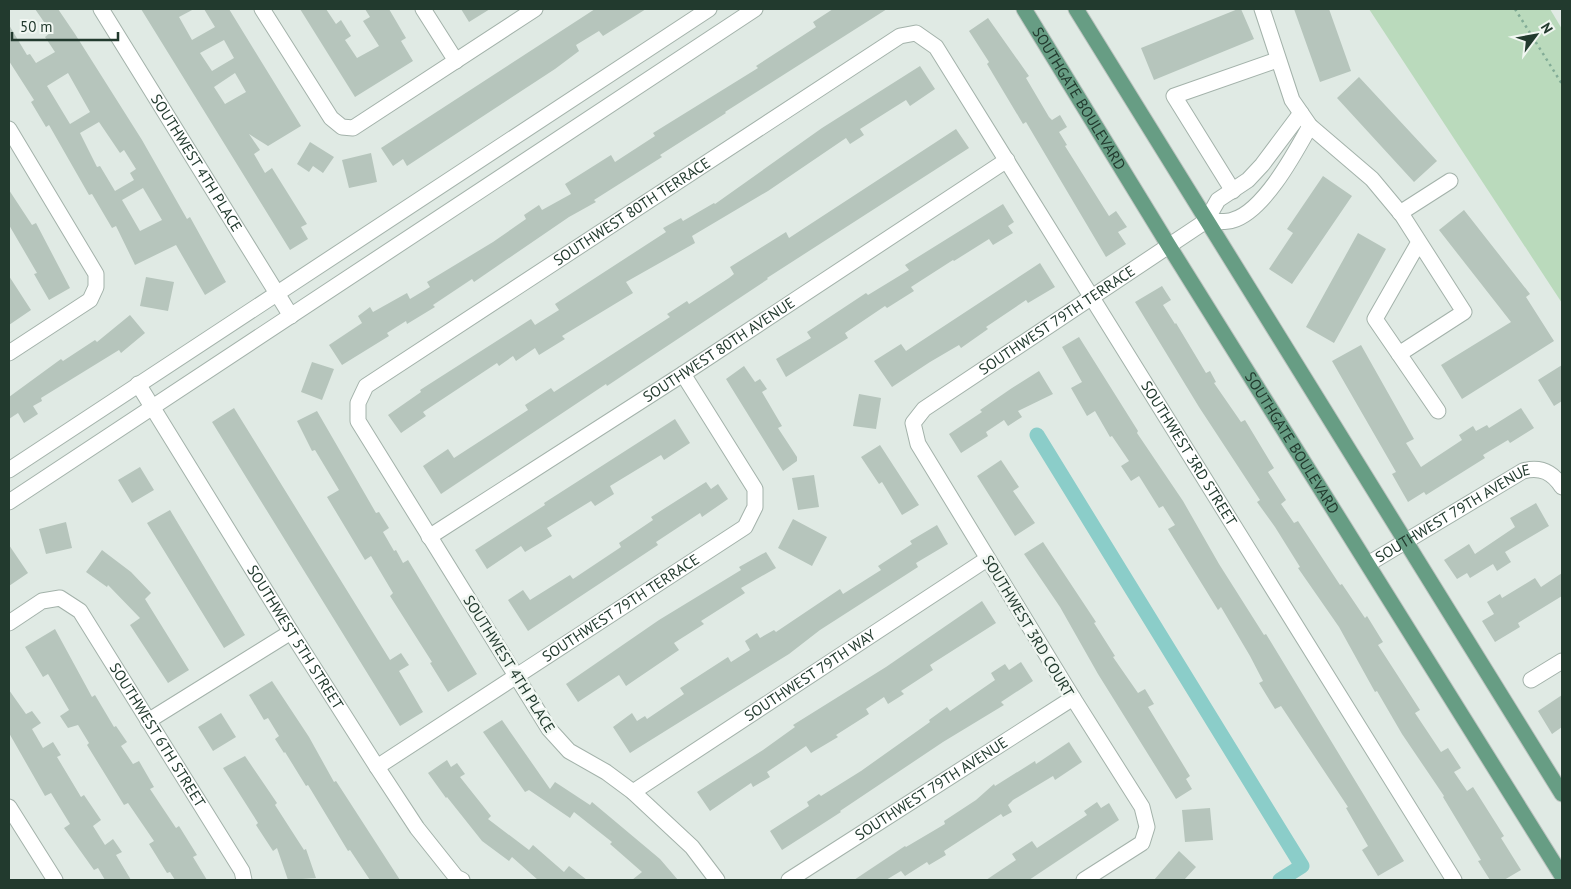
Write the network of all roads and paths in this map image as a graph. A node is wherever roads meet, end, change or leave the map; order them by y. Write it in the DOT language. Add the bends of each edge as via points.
graph roads {
  1 [pos="101,9"];
  2 [pos="262,9"];
  3 [pos="423,9"];
  4 [pos="535,9"];
  5 [pos="709,9"];
  6 [pos="755,9"];
  7 [pos="1024,9"];
  8 [pos="1076,9"];
  9 [pos="1262,9"];
  10 [pos="1516,9"];
  11 [pos="916,33"];
  12 [pos="1278,60"];
  13 [pos="456,61"];
  14 [pos="1562,84"];
  15 [pos="1301,113"];
  16 [pos="1310,126"];
  17 [pos="9,129"];
  18 [pos="1007,160"];
  19 [pos="1450,181"];
  20 [pos="1233,191"];
  21 [pos="1400,213"];
  22 [pos="1206,221"];
  23 [pos="1419,242"];
  24 [pos="1169,246"];
  25 [pos="277,293"];
  26 [pos="1092,298"];
  27 [pos="291,316"];
  28 [pos="9,353"];
  29 [pos="1399,354"];
  30 [pos="683,374"];
  31 [pos="138,384"];
  32 [pos="358,403"];
  33 [pos="152,407"];
  34 [pos="1438,411"];
  35 [pos="913,423"];
  36 [pos="9,470"];
  37 [pos="1562,487"];
  38 [pos="9,502"];
  39 [pos="429,537"];
  40 [pos="1406,542"];
  41 [pos="987,559"];
  42 [pos="1368,564"];
  43 [pos="9,623"];
  44 [pos="291,632"];
  45 [pos="1562,661"];
  46 [pos="515,676"];
  47 [pos="1531,680"];
  48 [pos="1073,698"];
  49 [pos="148,721"];
  50 [pos="378,767"];
  51 [pos="633,792"];
  52 [pos="1562,794"];
  53 [pos="9,807"];
  54 [pos="1562,876"];
  55 [pos="55,880"];
  56 [pos="244,880"];
  57 [pos="462,880"];
  58 [pos="717,880"];
  59 [pos="789,880"];
  60 [pos="1084,880"];
  61 [pos="1454,880"];
  1 -- 25 [label="street, SOUTHWEST 4TH PLACE"];
  2 -- 13 [label="street" via="331,118 342,126 353,128"];
  3 -- 13 [label="street"];
  4 -- 13 [label="street"];
  5 -- 25 [label="street"];
  6 -- 27 [label="street"];
  7 -- 24 [label="main road, SOUTHGATE BOULEVARD"];
  8 -- 22 [label="main road"];
  9 -- 12 [label="street"];
  10 -- 14 [label="path"];
  11 -- 18 [label="street, SOUTHWEST 3RD STREET" via="936,47"];
  11 -- 32 [label="street, SOUTHWEST 80TH TERRACE" via="900,36 366,386"];
  12 -- 15 [label="street" via="1292,100"];
  12 -- 20 [label="street" via="1174,96"];
  15 -- 16 [label="street"];
  15 -- 20 [label="street" via="1262,165"];
  16 -- 21 [label="street" via="1372,179"];
  16 -- 22 [label="street" via="1282,173 1261,200 1233,220"];
  17 -- 28 [label="street" via="96,274 96,288 90,300"];
  18 -- 26 [label="street, SOUTHWEST 3RD STREET"];
  18 -- 30 [label="street, SOUTHWEST 80TH AVENUE"];
  19 -- 21 [label="street"];
  20 -- 22 [label="street" via="1218,200"];
  21 -- 23 [label="street"];
  22 -- 24 [label="street, SOUTHWEST 79TH TERRACE"];
  22 -- 40 [label="main road"];
  23 -- 29 [label="street" via="1375,319"];
  23 -- 29 [label="street" via="1464,312"];
  24 -- 26 [label="street, SOUTHWEST 79TH TERRACE"];
  24 -- 42 [label="main road, SOUTHGATE BOULEVARD"];
  25 -- 27 [label="street, SOUTHWEST 4TH PLACE"];
  25 -- 31 [label="street"];
  26 -- 35 [label="street, SOUTHWEST 79TH TERRACE" via="924,409"];
  26 -- 61 [label="street, SOUTHWEST 3RD STREET"];
  27 -- 33 [label="street"];
  29 -- 34 [label="street"];
  30 -- 39 [label="street, SOUTHWEST 80TH AVENUE"];
  30 -- 46 [label="street, SOUTHWEST 79TH TERRACE" via="755,489 755,507 745,526"];
  31 -- 33 [label="street, SOUTHWEST 5TH STREET"];
  31 -- 36 [label="street"];
  32 -- 39 [label="street, SOUTHWEST 4TH PLACE" via="358,421"];
  33 -- 38 [label="street"];
  33 -- 44 [label="street, SOUTHWEST 5TH STREET"];
  35 -- 41 [label="street, SOUTHWEST 3RD COURT" via="918,444"];
  37 -- 40 [label="street, SOUTHWEST 79TH AVENUE" via="1552,475 1540,469 1524,471"];
  39 -- 46 [label="street, SOUTHWEST 4TH PLACE"];
  40 -- 42 [label="street, SOUTHWEST 79TH AVENUE"];
  40 -- 52 [label="main road"];
  41 -- 48 [label="street, SOUTHWEST 3RD COURT"];
  41 -- 51 [label="street, SOUTHWEST 79TH WAY"];
  42 -- 54 [label="main road, SOUTHGATE BOULEVARD"];
  43 -- 49 [label="street, SOUTHWEST 6TH STREET" via="42,602 60,598 80,611"];
  44 -- 49 [label="street"];
  44 -- 50 [label="street, SOUTHWEST 5TH STREET"];
  45 -- 47 [label="street"];
  46 -- 50 [label="street, SOUTHWEST 79TH TERRACE"];
  46 -- 51 [label="street, SOUTHWEST 4TH PLACE" via="548,729 569,751"];
  48 -- 59 [label="street, SOUTHWEST 79TH AVENUE"];
  48 -- 60 [label="street, SOUTHWEST 3RD COURT" via="1142,808 1147,827 1142,843"];
  49 -- 56 [label="street, SOUTHWEST 6TH STREET" via="242,871"];
  50 -- 57 [label="street, SOUTHWEST 5TH STREET" via="417,828"];
  51 -- 58 [label="street, SOUTHWEST 4TH PLACE" via="692,847"];
  53 -- 55 [label="street"];
}
